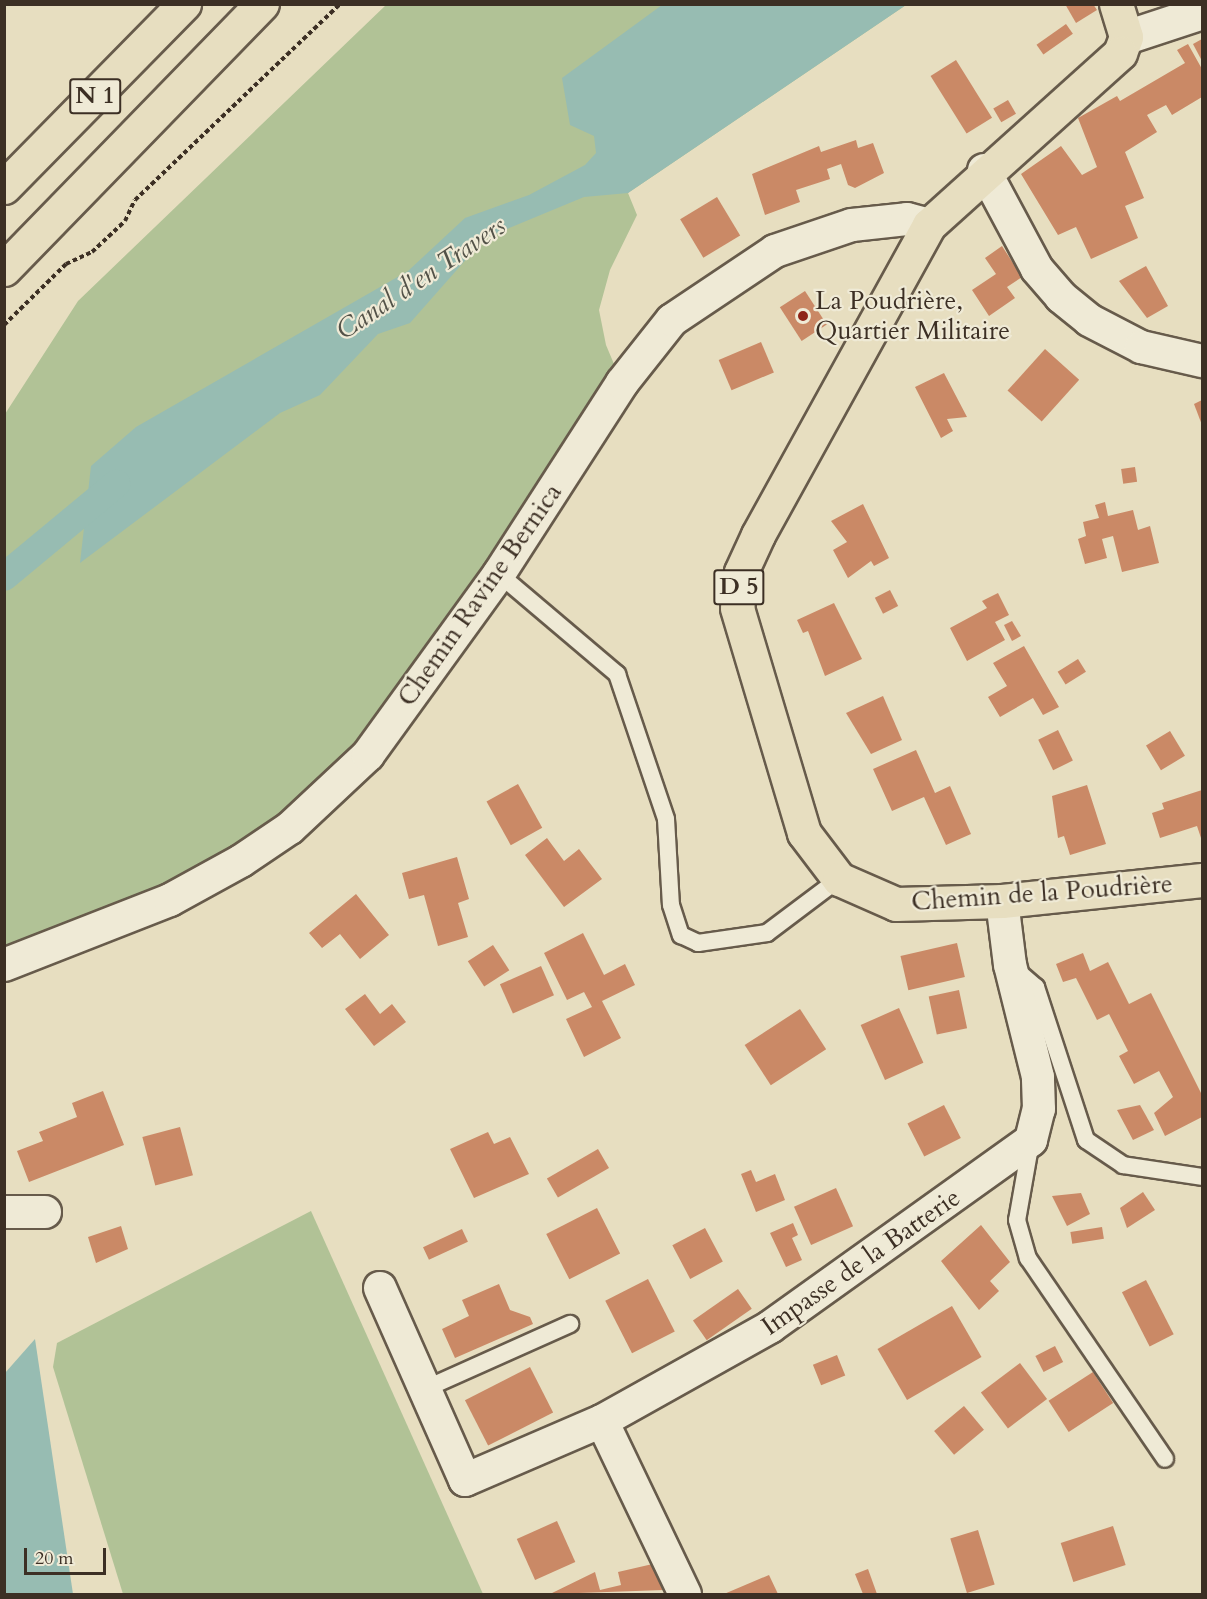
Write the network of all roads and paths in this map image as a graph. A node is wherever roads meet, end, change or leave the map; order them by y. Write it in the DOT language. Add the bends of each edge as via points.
graph roads {
  1 [pos="184,4"];
  2 [pos="262,4"];
  3 [pos="279,4"];
  4 [pos="340,4"];
  5 [pos="1116,4"];
  6 [pos="1203,12"];
  7 [pos="1126,37"];
  8 [pos="143,124"];
  9 [pos="984,170"];
  10 [pos="4,187"];
  11 [pos="929,225"];
  12 [pos="4,269"];
  13 [pos="4,325"];
  14 [pos="1203,361"];
  15 [pos="500,574"];
  16 [pos="839,879"];
  17 [pos="1203,880"];
  18 [pos="1002,901"];
  19 [pos="4,965"];
  20 [pos="1010,965"];
  21 [pos="1031,1140"];
  22 [pos="1203,1178"];
  23 [pos="4,1212"];
  24 [pos="45,1212"];
  25 [pos="380,1288"];
  26 [pos="570,1324"];
  27 [pos="427,1388"];
  28 [pos="602,1421"];
  29 [pos="1165,1459"];
  30 [pos="685,1594"];
  1 -- 10 [label="main road, N 1"];
  2 -- 8 [label="main road, N 1"];
  3 -- 8 [label="main road"];
  4 -- 13 [label="path" via="135,200 125,221 92,252 66,264"];
  5 -- 7 [label="main road"];
  6 -- 7 [label="street"];
  7 -- 9 [label="main road, Chemin de la Poudrière / D 5" via="1120,52 1102,72"];
  8 -- 12 [label="main road, N 1"];
  9 -- 11 [label="main road, Chemin de la Poudrière / D 5"];
  9 -- 14 [label="street" via="1037,269 1061,297 1089,320 1133,344"];
  11 -- 15 [label="street, Chemin Ravine Bernica" via="908,219 852,225 775,251 672,320 622,383"];
  11 -- 16 [label="main road, Chemin de la Poudrière / D 5" via="741,572 737,608 742,636 791,794 804,833"];
  15 -- 16 [label="lane" via="617,674 666,819 671,905 681,935 698,943 767,933"];
  15 -- 19 [label="street, Chemin Ravine Bernica" via="368,755 290,828 170,900"];
  16 -- 18 [label="main road, Chemin de la Poudrière / D 5" via="896,904"];
  17 -- 18 [label="main road, Chemin de la Poudrière / D 5"];
  18 -- 20 [label="street"];
  20 -- 21 [label="street" via="1038,1077 1039,1109"];
  20 -- 22 [label="lane" via="1036,987 1086,1140 1123,1165"];
  21 -- 28 [label="street, Impasse de la Batterie" via="770,1327"];
  21 -- 29 [label="lane" via="1017,1220 1028,1258"];
  23 -- 24 [label="street"];
  25 -- 27 [label="street"];
  26 -- 27 [label="lane"];
  27 -- 28 [label="street, Impasse de la Batterie" via="465,1480"];
  28 -- 30 [label="street"];
}
